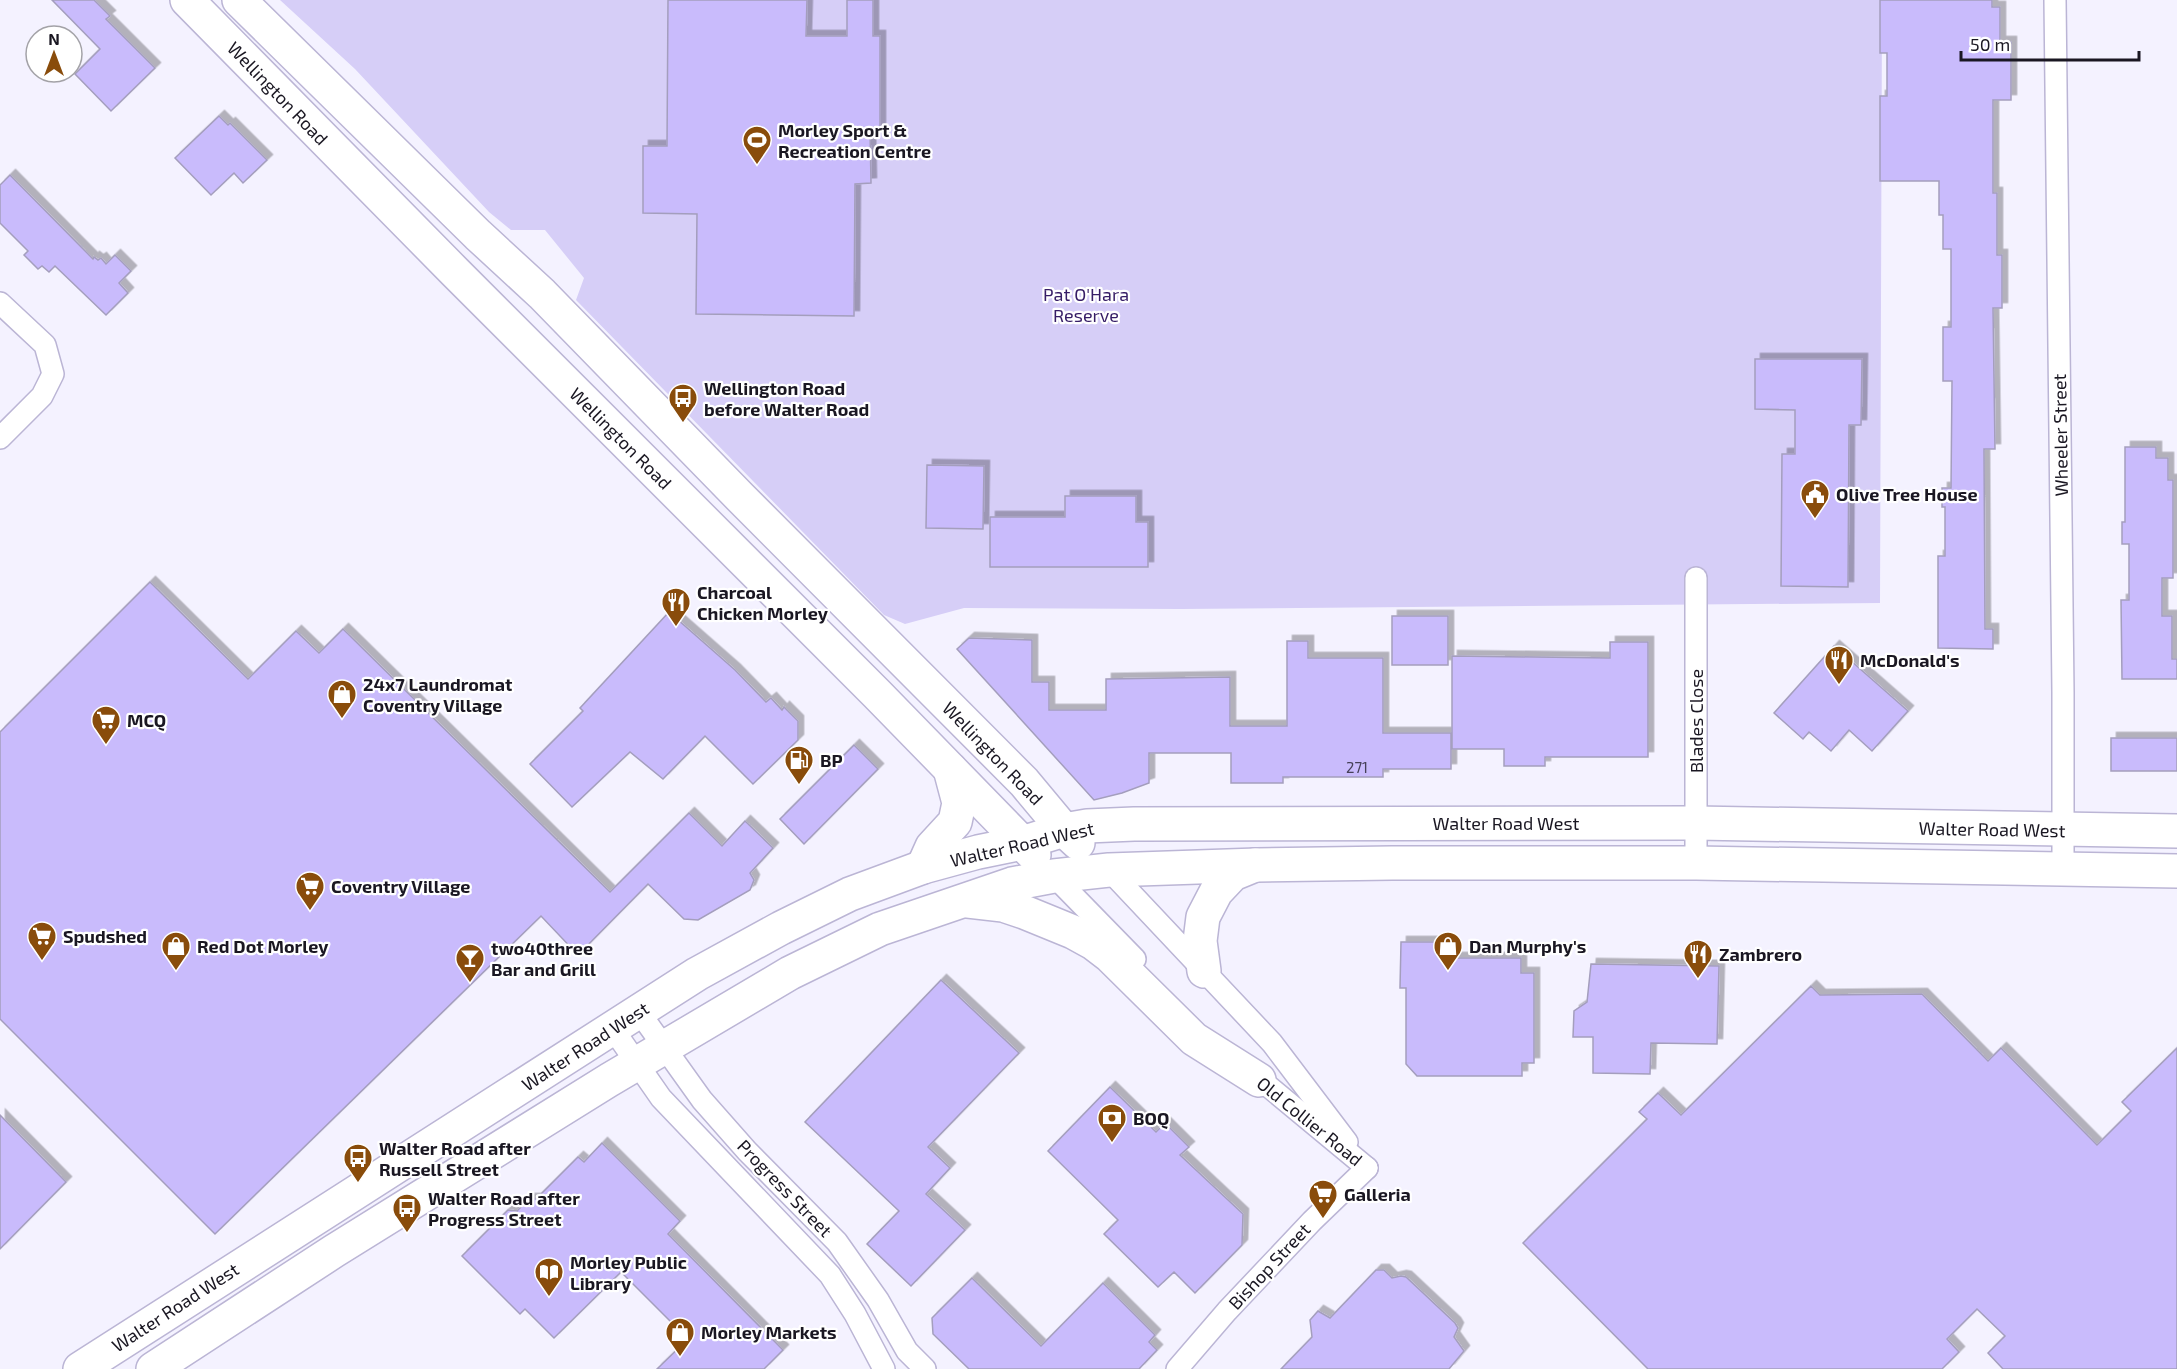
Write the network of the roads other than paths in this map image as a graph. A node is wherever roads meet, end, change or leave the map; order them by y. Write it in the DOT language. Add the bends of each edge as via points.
graph roads {
  1 [pos="239,0"];
  2 [pos="2055,0"];
  3 [pos="193,2"];
  4 [pos="0,303"];
  5 [pos="0,438"];
  6 [pos="1696,578"];
  7 [pos="950,769"];
  8 [pos="1696,823"];
  9 [pos="2063,830"];
  10 [pos="1064,831"];
  11 [pos="2177,831"];
  12 [pos="1022,843"];
  13 [pos="1696,863"];
  14 [pos="1257,864"];
  15 [pos="923,867"];
  16 [pos="2062,869"];
  17 [pos="1109,870"];
  18 [pos="2177,871"];
  19 [pos="1054,876"];
  20 [pos="961,900"];
  21 [pos="1204,970"];
  22 [pos="626,1020"];
  23 [pos="650,1055"];
  24 [pos="1259,1080"];
  25 [pos="1367,1168"];
  26 [pos="80,1369"];
  27 [pos="153,1369"];
  28 [pos="884,1369"];
  29 [pos="925,1369"];
  30 [pos="1177,1369"];
  1 -- 10 [label="main road, Wellington Road" via="542,294 1024,782"];
  2 -- 9 [label="street, Wheeler Street"];
  3 -- 7 [label="main road, Wellington Road" via="447,264"];
  4 -- 5 [label="street" via="45,345 53,374 42,396"];
  6 -- 8 [label="street, Blades Close"];
  7 -- 12 [label="main road, Wellington Road"];
  7 -- 15 [label="main road" via="958,803 955,822 932,847"];
  8 -- 9 [label="main road, Walter Road West"];
  8 -- 10 [label="main road, Walter Road West" via="1146,824"];
  8 -- 13 [label="street, Blades Close"];
  9 -- 11 [label="main road, Walter Road West"];
  9 -- 16 [label="street, Wheeler Street"];
  10 -- 12 [label="main road, Walter Road West"];
  10 -- 17 [label="main road, Wellington Road"];
  12 -- 15 [label="main road, Walter Road West"];
  12 -- 19 [label="main road, Wellington Road"];
  13 -- 14 [label="main road, Walter Road West"];
  13 -- 16 [label="main road, Walter Road West"];
  14 -- 17 [label="main road, Walter Road West"];
  14 -- 21 [label="main road" via="1233,874 1216,892 1203,917 1200,941"];
  15 -- 22 [label="main road, Walter Road West" via="849,894 781,928"];
  16 -- 18 [label="main road, Walter Road West"];
  17 -- 19 [label="main road, Walter Road West"];
  17 -- 21 [label="street, Old Collier Road"];
  19 -- 20 [label="main road, Walter Road West"];
  19 -- 24 [label="street, Old Collier Road"];
  20 -- 23 [label="main road, Walter Road West" via="838,948"];
  20 -- 24 [label="main road" via="1003,905 1092,943 1194,1039"];
  21 -- 25 [label="street, Old Collier Road" via="1272,1042"];
  22 -- 23 [label="street, Progress Street"];
  22 -- 23 [label="street, Progress Street"];
  22 -- 26 [label="main road, Walter Road West"];
  23 -- 27 [label="main road, Walter Road West" via="334,1251"];
  23 -- 28 [label="street, Progress Street" via="661,1098 830,1275"];
  23 -- 29 [label="street, Progress Street" via="702,1100 837,1242 878,1300 907,1351"];
  24 -- 25 [label="street, Old Collier Road"];
  25 -- 30 [label="street, Bishop Street" via="1312,1221"];
}
